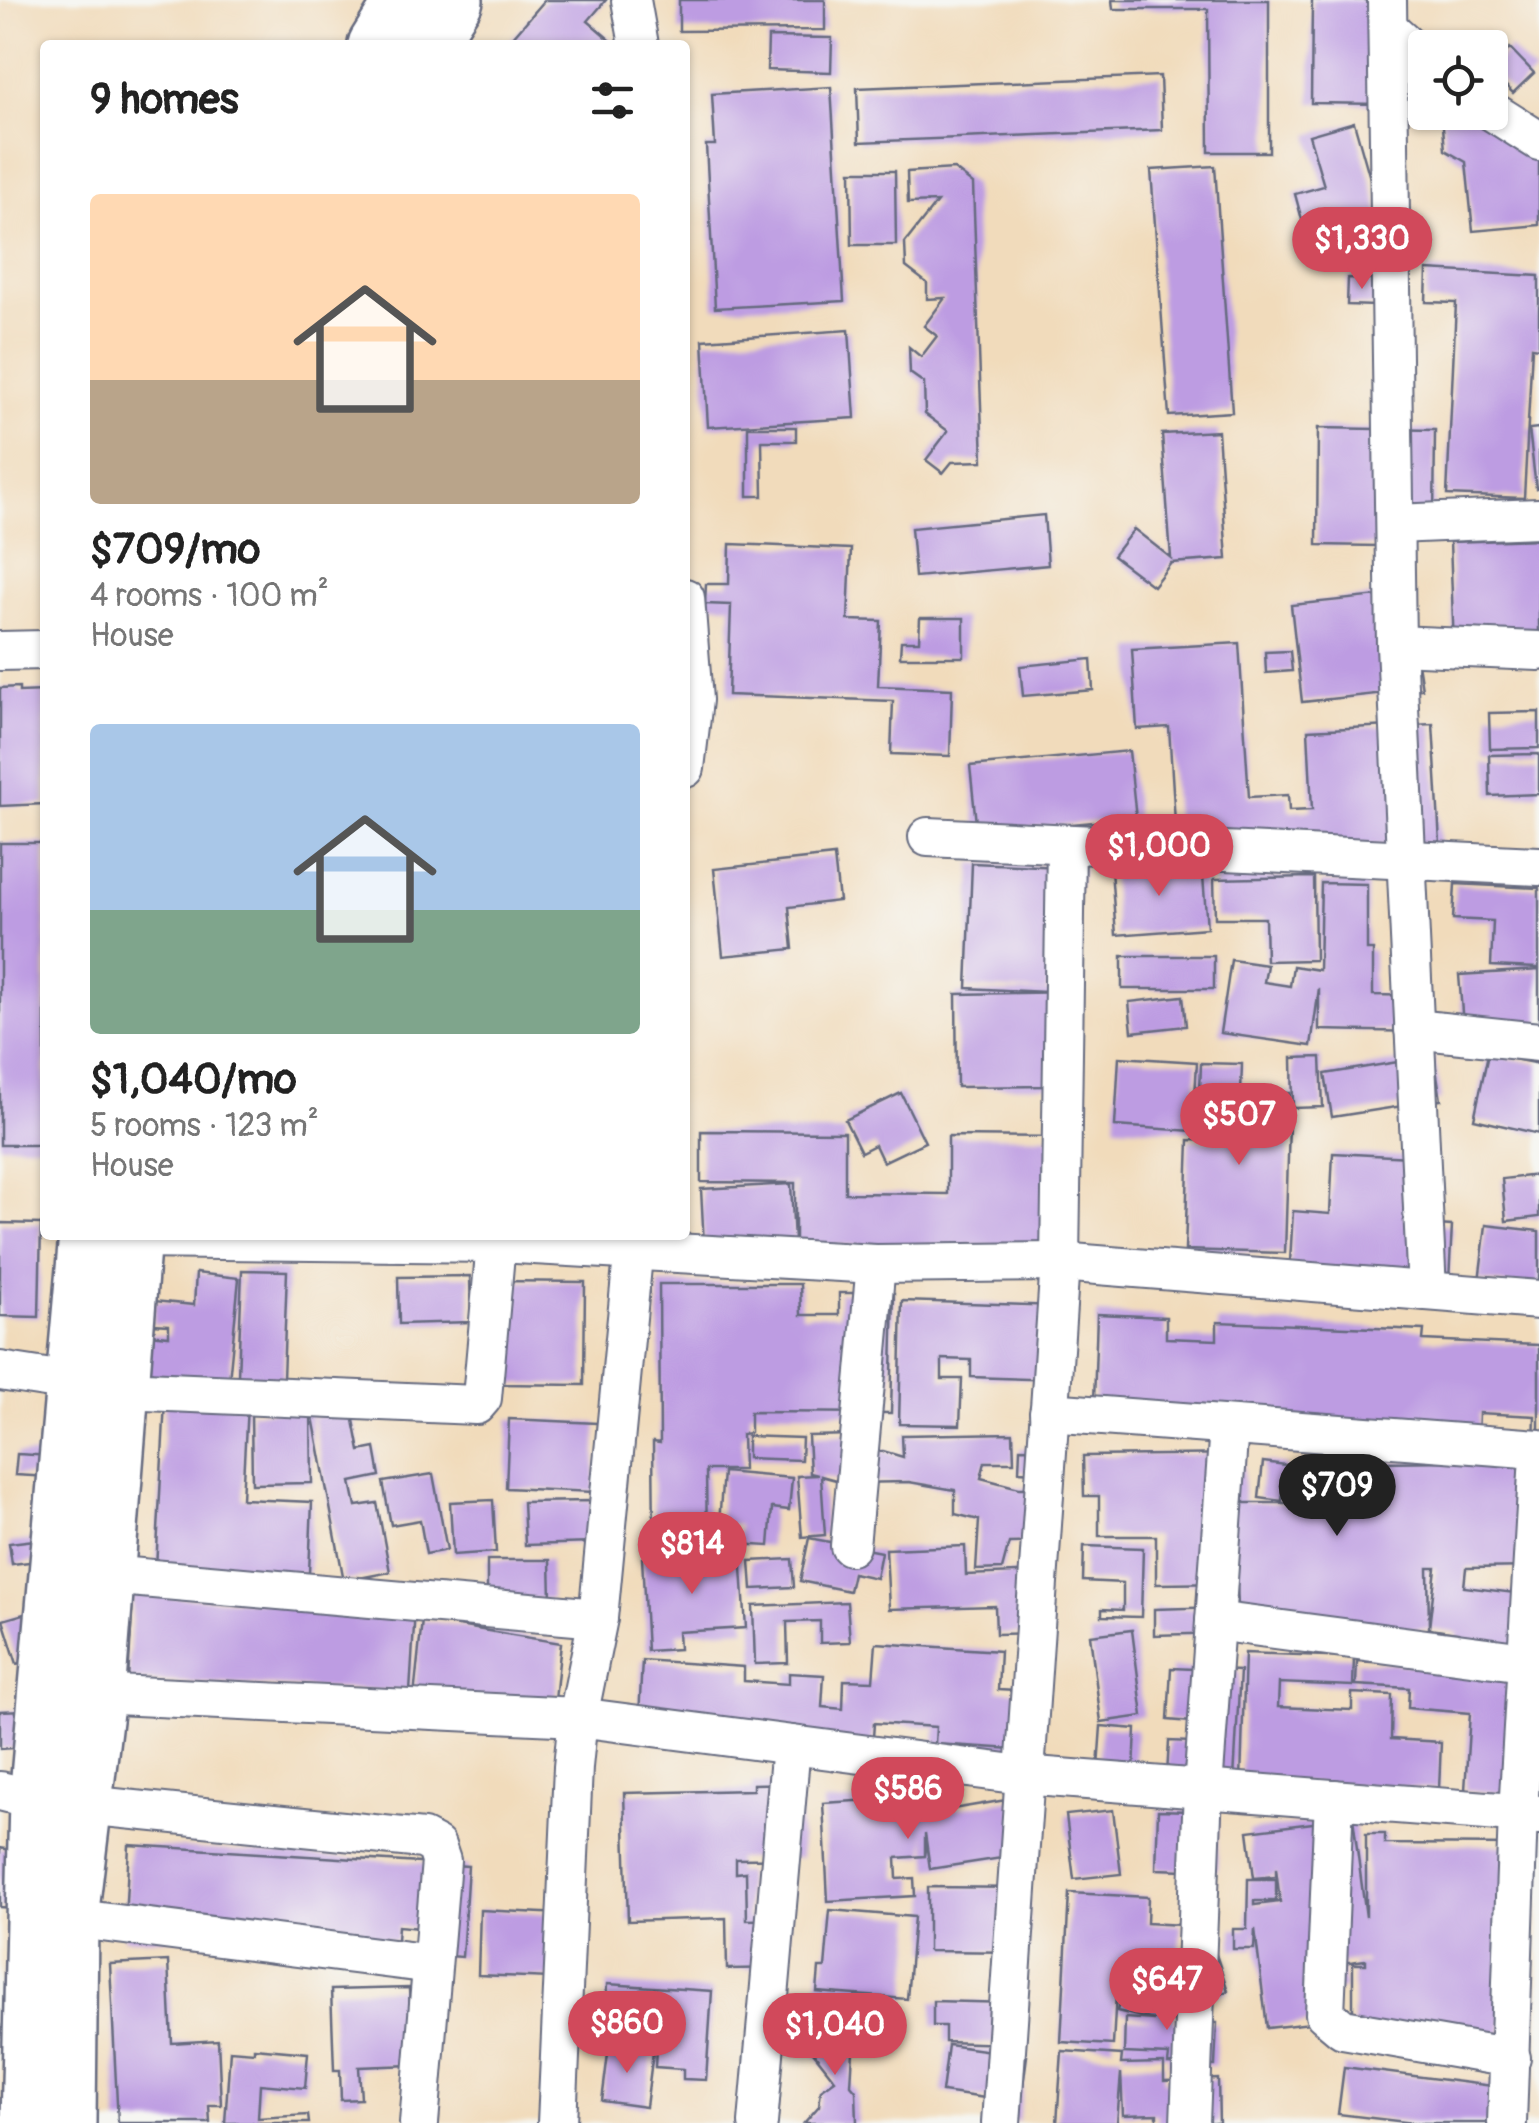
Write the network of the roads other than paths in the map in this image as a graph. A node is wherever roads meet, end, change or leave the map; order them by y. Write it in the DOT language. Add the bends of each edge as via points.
graph roads {
  1 [pos="404,0"];
  2 [pos="454,0"];
  3 [pos="631,0"];
  4 [pos="1388,14"];
  5 [pos="1408,39"];
  6 [pos="379,40"];
  7 [pos="429,40"];
  8 [pos="639,40"];
  9 [pos="1508,121"];
  10 [pos="1539,141"];
  11 [pos="1539,518"];
  12 [pos="1394,524"];
  13 [pos="1396,646"];
  14 [pos="40,650"];
  15 [pos="0,651"];
  16 [pos="1539,651"];
  17 [pos="928,837"];
  18 [pos="1066,844"];
  19 [pos="1408,859"];
  20 [pos="1539,866"];
  21 [pos="1414,1029"];
  22 [pos="1539,1042"];
  23 [pos="116,1240"];
  24 [pos="370,1240"];
  25 [pos="542,1240"];
  26 [pos="496,1242"];
  27 [pos="634,1244"];
  28 [pos="1060,1262"];
  29 [pos="876,1264"];
  30 [pos="1427,1291"];
  31 [pos="1539,1300"];
  32 [pos="0,1371"];
  33 [pos="97,1387"];
  34 [pos="1049,1412"];
  35 [pos="1229,1426"];
  36 [pos="1539,1452"];
  37 [pos="850,1546"];
  38 [pos="108,1574"];
  39 [pos="598,1618"];
  40 [pos="1215,1621"];
  41 [pos="1533,1663"];
  42 [pos="71,1693"];
  43 [pos="578,1717"];
  44 [pos="791,1745"];
  45 [pos="1022,1775"];
  46 [pos="1203,1790"];
  47 [pos="41,1799"];
  48 [pos="1334,1800"];
  49 [pos="1529,1814"];
  50 [pos="70,1918"];
  51 [pos="432,1964"];
  52 [pos="1510,2058"];
  53 [pos="29,2123"];
  54 [pos="68,2123"];
  55 [pos="419,2123"];
  56 [pos="557,2123"];
  57 [pos="758,2123"];
  58 [pos="1001,2123"];
  59 [pos="1190,2123"];
  60 [pos="1507,2123"];
  1 -- 6 [label="main road"];
  2 -- 7 [label="main road"];
  3 -- 8 [label="street"];
  4 -- 5 [label="street"];
  4 -- 12 [label="street"];
  9 -- 10 [label="street"];
  11 -- 12 [label="street"];
  12 -- 13 [label="street"];
  13 -- 16 [label="street"];
  13 -- 19 [label="street"];
  14 -- 15 [label="street"];
  17 -- 18 [label="street"];
  18 -- 19 [label="street"];
  18 -- 28 [label="street"];
  19 -- 20 [label="street"];
  19 -- 21 [label="street"];
  21 -- 22 [label="street"];
  21 -- 30 [label="street"];
  23 -- 33 [label="main road"];
  24 -- 26 [label="street"];
  25 -- 26 [label="street"];
  25 -- 27 [label="street"];
  26 -- 33 [label="street" via="482,1398 476,1405"];
  27 -- 29 [label="street"];
  27 -- 39 [label="street"];
  28 -- 29 [label="street"];
  28 -- 30 [label="street"];
  28 -- 34 [label="street"];
  29 -- 37 [label="street"];
  30 -- 31 [label="street"];
  32 -- 33 [label="street"];
  33 -- 38 [label="main road"];
  33 -- 42 [label="main road"];
  34 -- 35 [label="street"];
  34 -- 45 [label="street"];
  35 -- 36 [label="street"];
  35 -- 40 [label="street"];
  36 -- 41 [label="street"];
  38 -- 39 [label="street"];
  38 -- 42 [label="main road"];
  39 -- 43 [label="street"];
  40 -- 41 [label="street"];
  40 -- 46 [label="street"];
  41 -- 49 [label="street"];
  42 -- 43 [label="street"];
  42 -- 47 [label="main road"];
  43 -- 44 [label="street"];
  43 -- 56 [label="street"];
  44 -- 45 [label="street"];
  44 -- 57 [label="street"];
  45 -- 46 [label="street"];
  45 -- 58 [label="street"];
  46 -- 48 [label="street"];
  46 -- 59 [label="street"];
  47 -- 50 [label="main road"];
  47 -- 51 [label="street" via="423,1839 436,1846 441,1861"];
  47 -- 53 [label="main road"];
  48 -- 49 [label="street"];
  48 -- 52 [label="street" via="1326,2014 1344,2029"];
  49 -- 52 [label="street"];
  50 -- 51 [label="street"];
  50 -- 54 [label="main road"];
  51 -- 55 [label="street"];
  52 -- 60 [label="street"];
}
